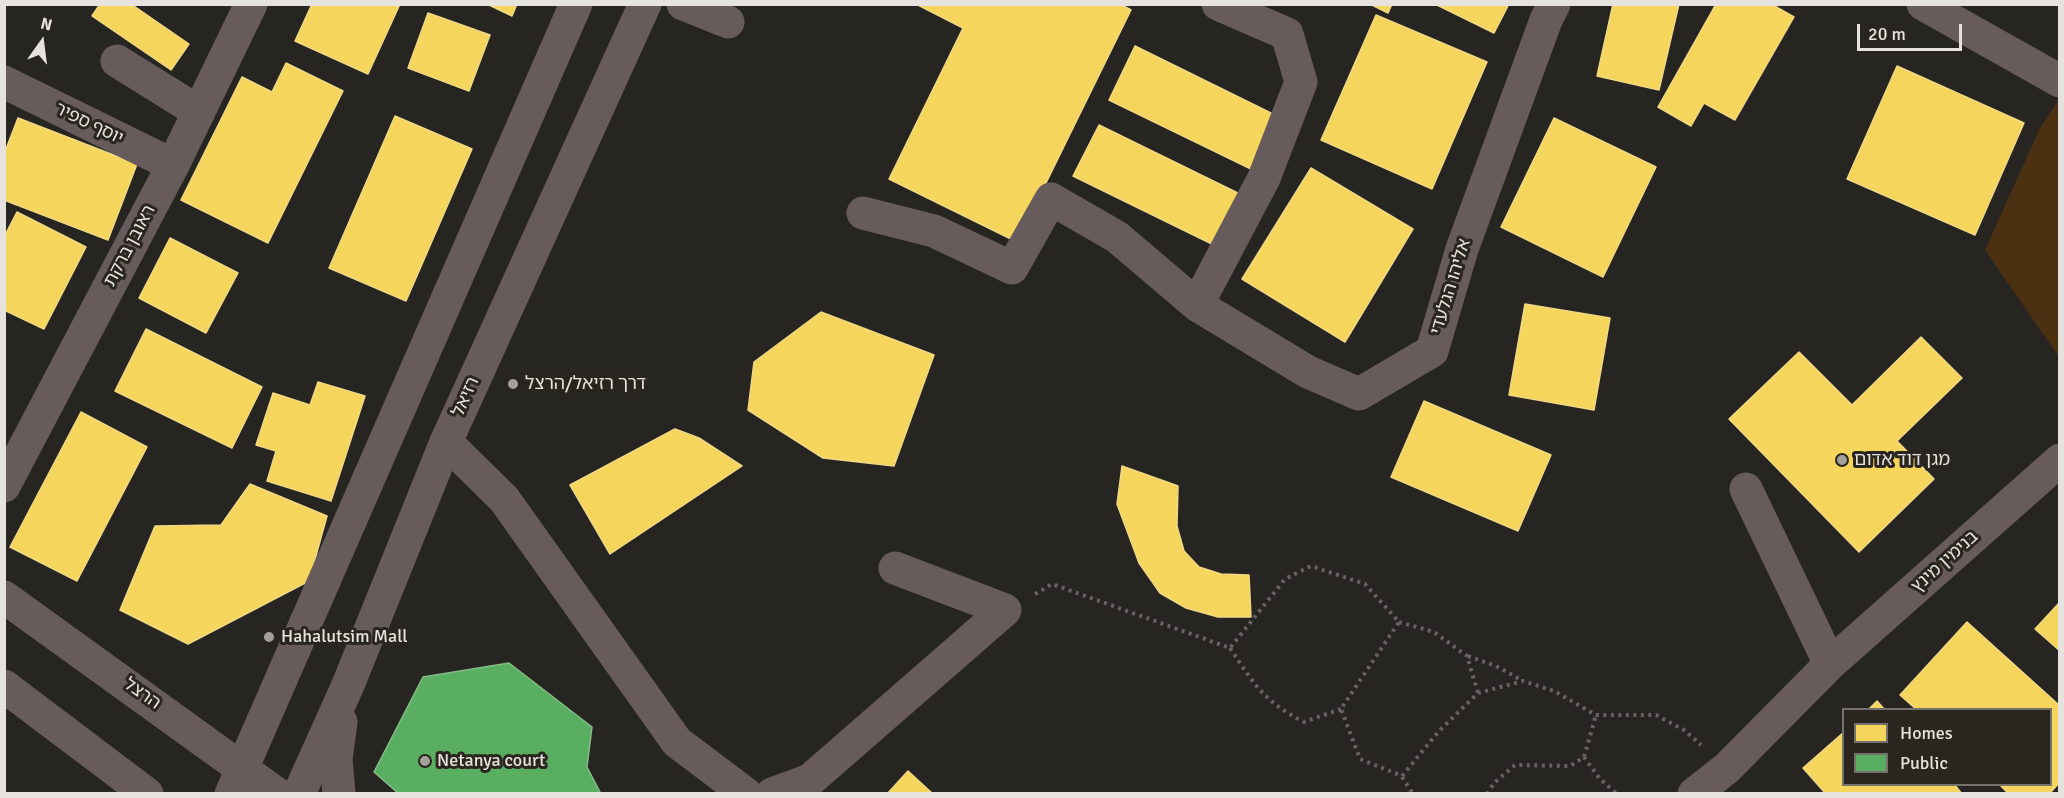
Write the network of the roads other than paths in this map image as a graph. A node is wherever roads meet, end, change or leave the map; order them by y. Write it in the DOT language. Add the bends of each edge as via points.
graph roads {
  1 [pos="251,4"];
  2 [pos="576,4"];
  3 [pos="645,4"];
  4 [pos="683,4"];
  5 [pos="1218,4"];
  6 [pos="1554,4"];
  7 [pos="1923,4"];
  8 [pos="728,22"];
  9 [pos="117,61"];
  10 [pos="2059,81"];
  11 [pos="4,82"];
  12 [pos="199,112"];
  13 [pos="173,165"];
  14 [pos="863,213"];
  15 [pos="1197,305"];
  16 [pos="446,442"];
  17 [pos="2060,460"];
  18 [pos="4,486"];
  19 [pos="1746,489"];
  20 [pos="895,568"];
  21 [pos="4,597"];
  22 [pos="1830,664"];
  23 [pos="348,685"];
  24 [pos="4,686"];
  25 [pos="274,699"];
  26 [pos="190,729"];
  27 [pos="237,781"];
  28 [pos="147,794"];
  29 [pos="277,794"];
  30 [pos="299,794"];
  31 [pos="339,794"];
  32 [pos="746,794"];
  33 [pos="772,794"];
  34 [pos="1694,794"];
  1 -- 12 [label="street, ראובן ברקת"];
  2 -- 25 [label="main road"];
  3 -- 16 [label="main road, רזיאל"];
  4 -- 8 [label="street"];
  5 -- 15 [label="street" via="1287,34 1301,82 1264,178"];
  6 -- 15 [label="street, אליהו הגלעדי" via="1462,249 1432,351 1359,394 1308,372"];
  7 -- 10 [label="street"];
  9 -- 12 [label="street"];
  11 -- 13 [label="street, יוסף ספיר"];
  12 -- 13 [label="street, ראובן ברקת"];
  13 -- 18 [label="street, ראובן ברקת"];
  14 -- 15 [label="street, אליהו הגלעדי" via="934,231 1012,268 1052,199 1117,237"];
  16 -- 23 [label="main road, רזיאל"];
  16 -- 32 [label="street" via="504,499 678,742"];
  17 -- 22 [label="street, בנימין מינץ"];
  19 -- 22 [label="street"];
  20 -- 33 [label="street" via="1005,610 810,780"];
  21 -- 26 [label="main road, הרצל"];
  22 -- 34 [label="street, בנימין מינץ" via="1727,768"];
  23 -- 30 [label="main road, רזיאל"];
  23 -- 31 [label="main road" via="336,759"];
  24 -- 28 [label="main road"];
  25 -- 26 [label="main road" via="241,729 220,735"];
  25 -- 27 [label="main road"];
  26 -- 27 [label="main road, הרצל"];
  27 -- 29 [label="main road, הרצל"];
}
